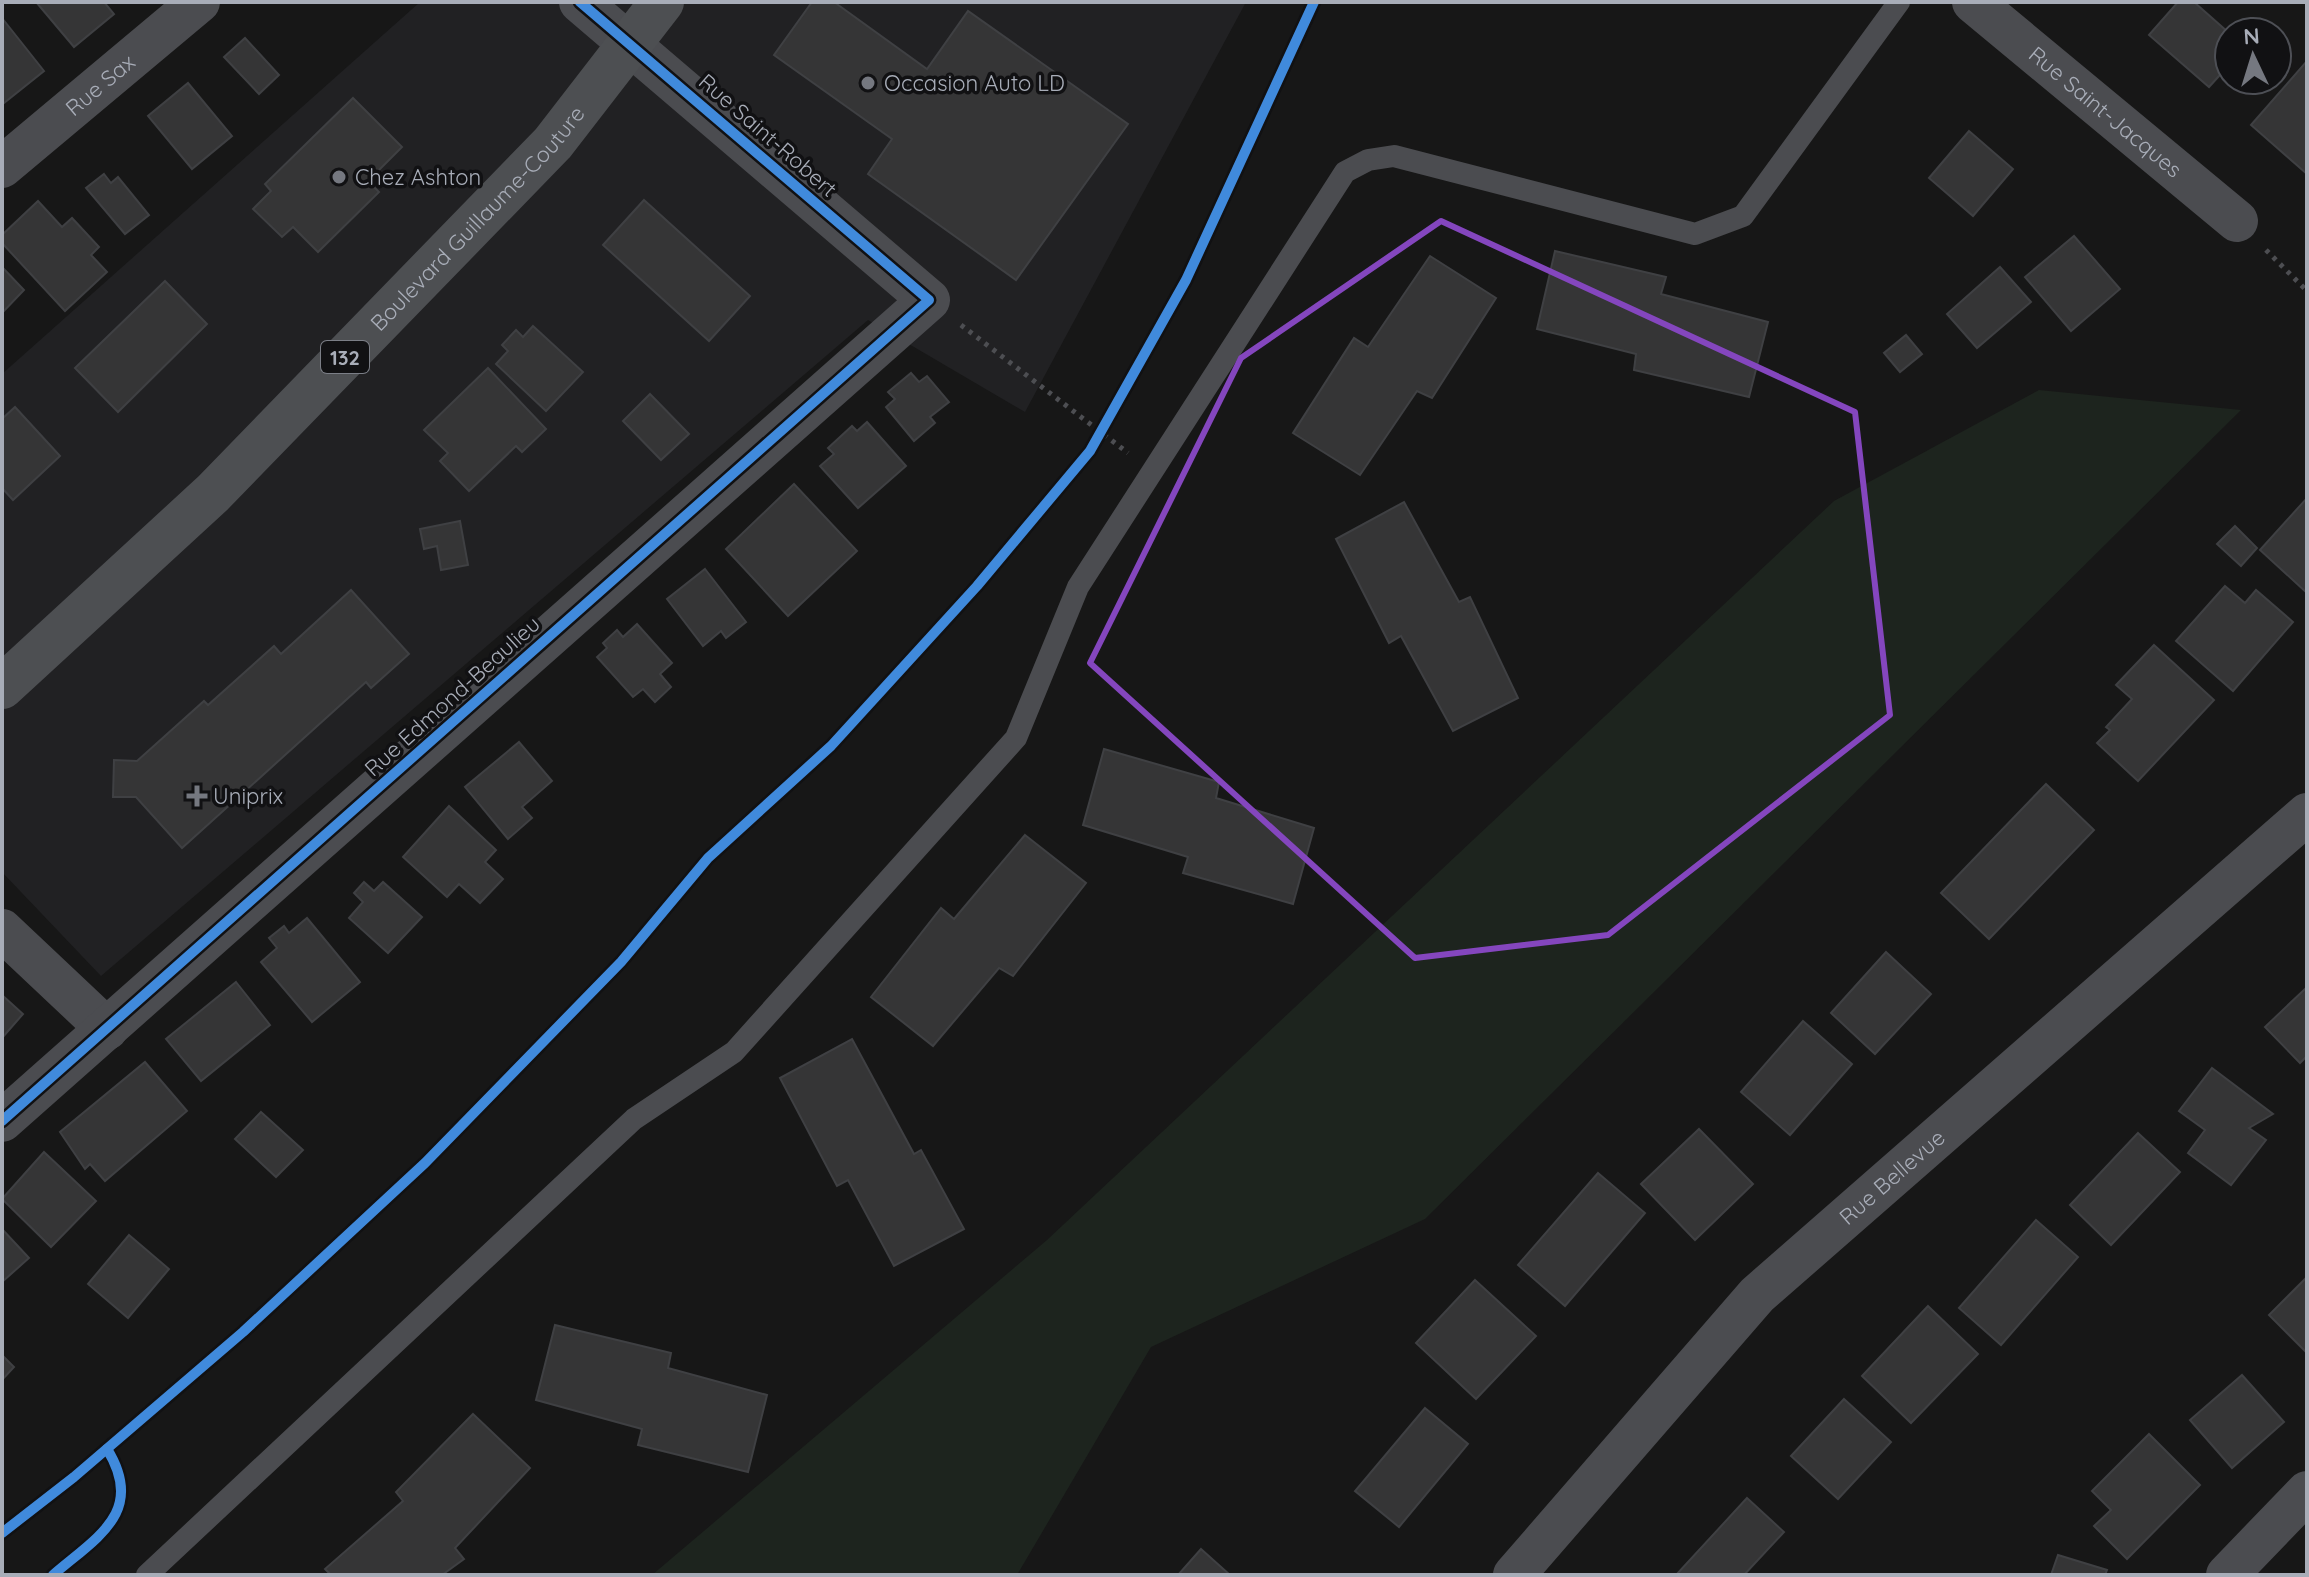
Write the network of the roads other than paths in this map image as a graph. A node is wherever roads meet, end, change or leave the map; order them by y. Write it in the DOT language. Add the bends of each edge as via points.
graph roads {
  1 [pos="199,2"];
  2 [pos="580,2"];
  3 [pos="662,2"];
  4 [pos="1899,2"];
  5 [pos="1973,2"];
  6 [pos="630,43"];
  7 [pos="2,167"];
  8 [pos="2237,221"];
  9 [pos="929,300"];
  10 [pos="2,687"];
  11 [pos="2307,814"];
  12 [pos="2,930"];
  13 [pos="107,1029"];
  14 [pos="2,1121"];
  15 [pos="2307,1492"];
  16 [pos="147,1575"];
  17 [pos="1514,1575"];
  18 [pos="2227,1575"];
  1 -- 7 [label="street, Rue Sax"];
  2 -- 6 [label="street, Rue Saint-Robert"];
  3 -- 6 [label="main road, Boulevard Guillaume-Couture / 132"];
  4 -- 16 [label="lane" via="1743,216 1720,227 1695,234 1394,156 1368,160 1345,172 1078,587 1016,738 734,1052 634,1119"];
  5 -- 8 [label="street, Rue Saint-Jacques"];
  6 -- 9 [label="street, Rue Saint-Robert"];
  6 -- 10 [label="main road, Boulevard Guillaume-Couture / 132" via="553,143 213,493"];
  9 -- 13 [label="street, Rue Edmond-Beaulieu"];
  11 -- 17 [label="street, Rue Bellevue" via="1757,1295"];
  12 -- 13 [label="street"];
  13 -- 14 [label="street, Rue Edmond-Beaulieu"];
  15 -- 18 [label="street"];
}
